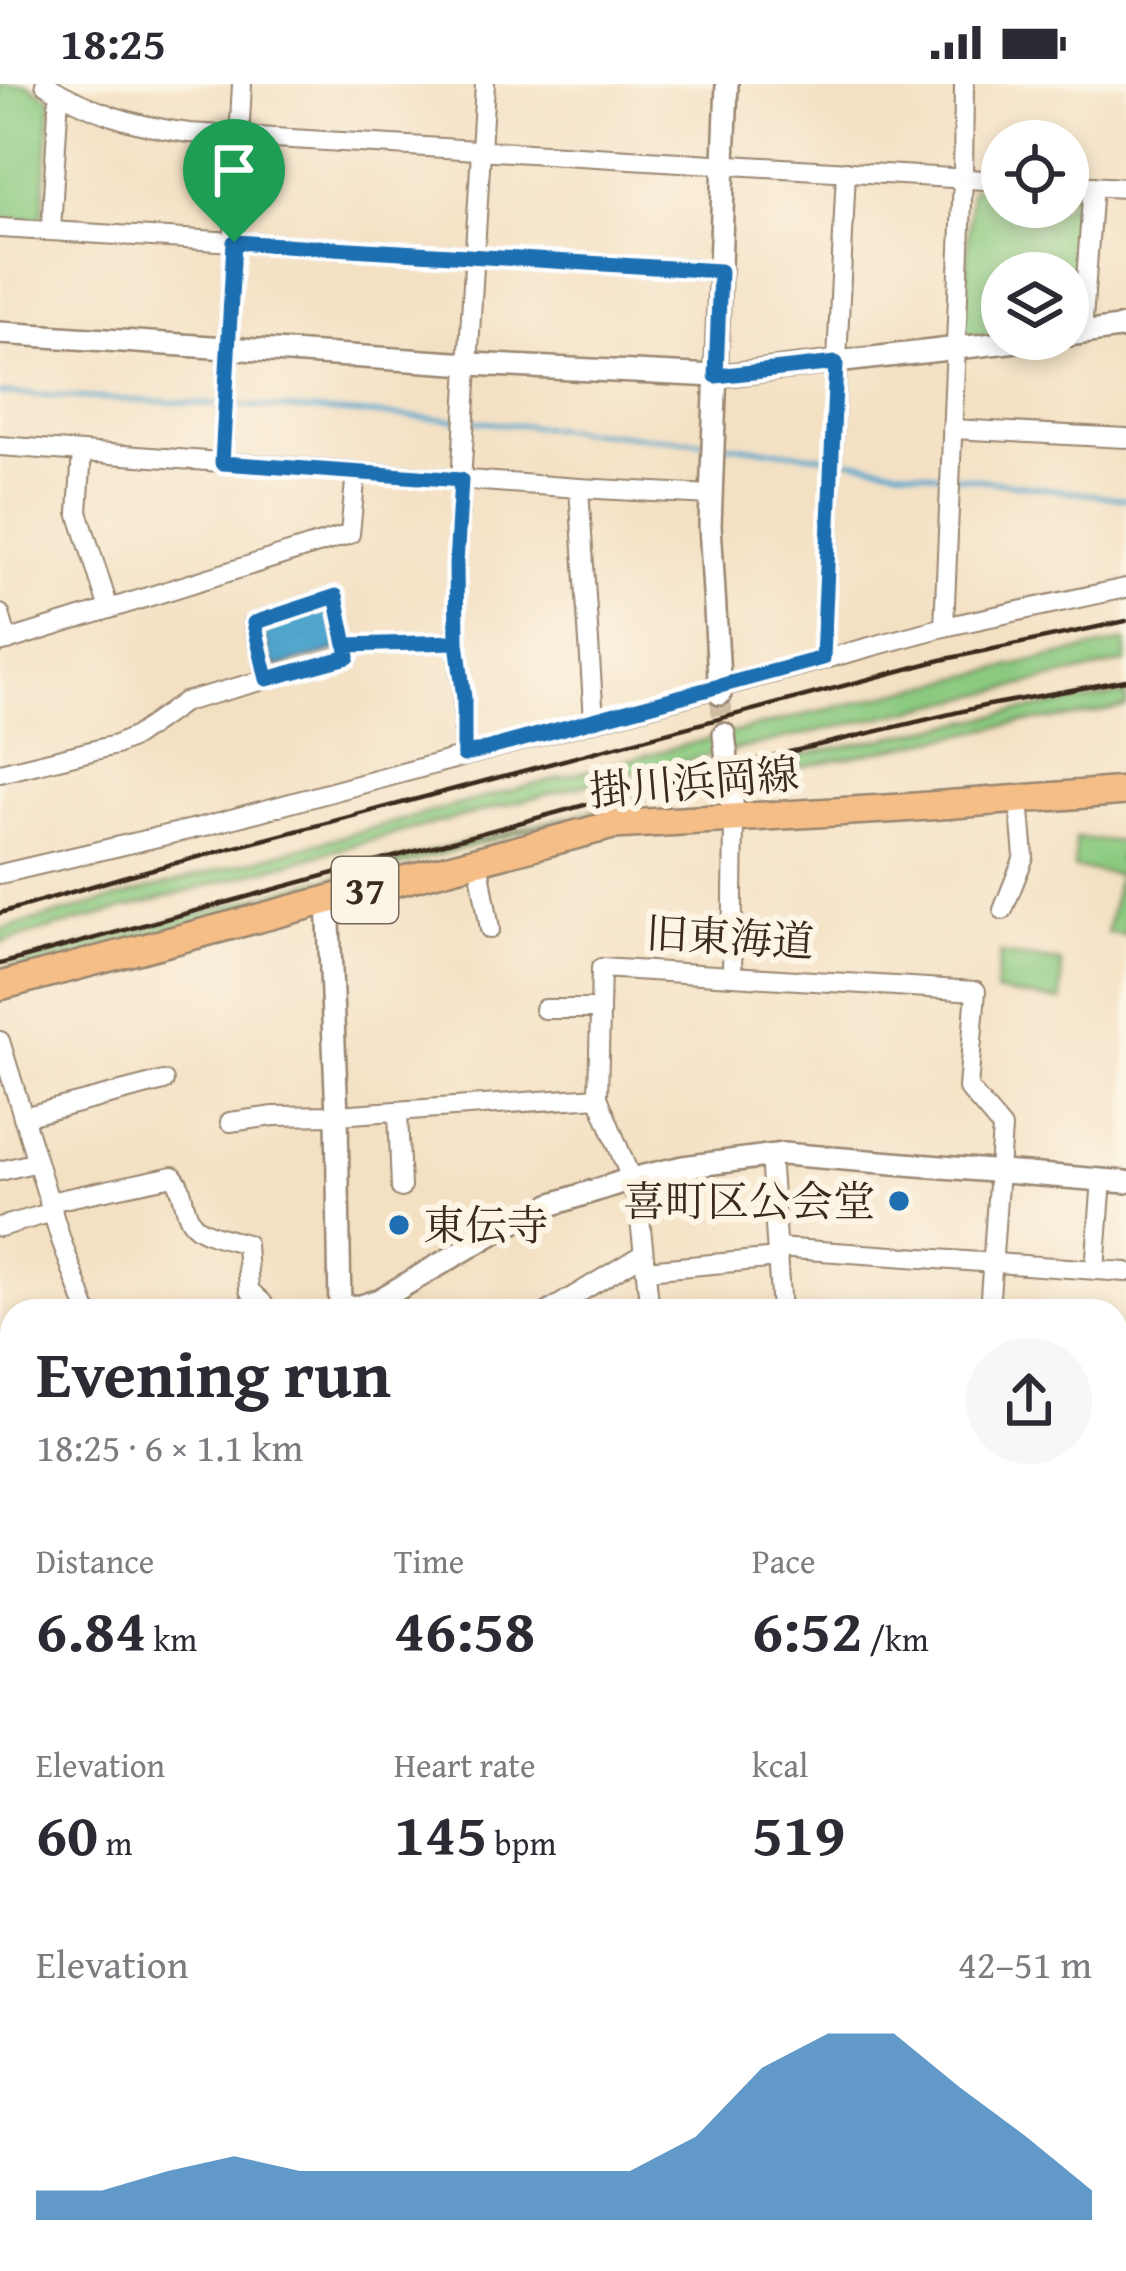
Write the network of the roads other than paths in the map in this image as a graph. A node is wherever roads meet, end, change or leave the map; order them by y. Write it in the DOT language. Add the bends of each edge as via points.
graph roads {
  1 [pos="242,84"];
  2 [pos="485,84"];
  3 [pos="727,84"];
  4 [pos="964,84"];
  5 [pos="52,88"];
  6 [pos="239,137"];
  7 [pos="482,149"];
  8 [pos="723,164"];
  9 [pos="846,171"];
  10 [pos="963,178"];
  11 [pos="981,179"];
  12 [pos="1089,186"];
  13 [pos="1093,186"];
  14 [pos="1126,188"];
  15 [pos="0,228"];
  16 [pos="51,231"];
  17 [pos="234,242"];
  18 [pos="1085,252"];
  19 [pos="476,255"];
  20 [pos="720,271"];
  21 [pos="1126,328"];
  22 [pos="1089,332"];
  23 [pos="0,333"];
  24 [pos="981,346"];
  25 [pos="228,348"];
  26 [pos="956,349"];
  27 [pos="836,363"];
  28 [pos="470,364"];
  29 [pos="716,376"];
  30 [pos="952,429"];
  31 [pos="1126,438"];
  32 [pos="0,446"];
  33 [pos="82,452"];
  34 [pos="222,463"];
  35 [pos="356,472"];
  36 [pos="461,480"];
  37 [pos="579,488"];
  38 [pos="711,495"];
  39 [pos="1126,587"];
  40 [pos="109,609"];
  41 [pos="0,614"];
  42 [pos="944,627"];
  43 [pos="4,642"];
  44 [pos="457,642"];
  45 [pos="346,645"];
  46 [pos="823,658"];
  47 [pos="267,679"];
  48 [pos="720,690"];
  49 [pos="594,720"];
  50 [pos="724,734"];
  51 [pos="464,755"];
  52 [pos="0,773"];
  53 [pos="1126,791"];
  54 [pos="1019,799"];
  55 [pos="734,819"];
  56 [pos="478,860"];
  57 [pos="0,874"];
  58 [pos="328,899"];
  59 [pos="1003,910"];
  60 [pos="490,929"];
  61 [pos="732,975"];
  62 [pos="0,986"];
  63 [pos="544,1009"];
  64 [pos="600,1009"];
  65 [pos="0,1041"];
  66 [pos="164,1081"];
  67 [pos="598,1096"];
  68 [pos="398,1111"];
  69 [pos="338,1115"];
  70 [pos="23,1117"];
  71 [pos="230,1122"];
  72 [pos="770,1155"];
  73 [pos="37,1162"];
  74 [pos="998,1170"];
  75 [pos="0,1171"];
  76 [pos="631,1178"];
  77 [pos="1102,1180"];
  78 [pos="1126,1182"];
  79 [pos="400,1188"];
  80 [pos="51,1207"];
  81 [pos="0,1227"];
  82 [pos="777,1253"];
  83 [pos="644,1262"];
  84 [pos="992,1263"];
  85 [pos="1095,1270"];
  86 [pos="1126,1273"];
  87 [pos="83,1299"];
  88 [pos="259,1299"];
  89 [pos="340,1299"];
  90 [pos="380,1299"];
  91 [pos="572,1299"];
  92 [pos="649,1299"];
  93 [pos="781,1299"];
  94 [pos="990,1299"];
  1 -- 6 [label="street"];
  2 -- 7 [label="street"];
  3 -- 8 [label="street"];
  4 -- 10 [label="street"];
  5 -- 6 [label="street" via="142,127"];
  5 -- 16 [label="street"];
  6 -- 7 [label="street"];
  6 -- 17 [label="street"];
  7 -- 8 [label="street"];
  7 -- 19 [label="street"];
  8 -- 9 [label="street"];
  8 -- 20 [label="street"];
  9 -- 10 [label="street"];
  9 -- 27 [label="street"];
  10 -- 11 [label="street"];
  10 -- 26 [label="street"];
  12 -- 13 [label="street"];
  13 -- 14 [label="street"];
  13 -- 18 [label="street"];
  15 -- 16 [label="street"];
  16 -- 17 [label="street"];
  17 -- 19 [label="street"];
  17 -- 25 [label="street"];
  19 -- 20 [label="street"];
  19 -- 28 [label="street"];
  20 -- 29 [label="street"];
  21 -- 22 [label="street"];
  23 -- 25 [label="street"];
  24 -- 26 [label="street"];
  25 -- 28 [label="street"];
  25 -- 34 [label="street"];
  26 -- 27 [label="street"];
  26 -- 30 [label="street"];
  27 -- 29 [label="street"];
  27 -- 46 [label="street"];
  28 -- 29 [label="street"];
  28 -- 36 [label="street"];
  29 -- 38 [label="street"];
  30 -- 31 [label="street"];
  30 -- 42 [label="street"];
  32 -- 33 [label="street"];
  33 -- 34 [label="street"];
  33 -- 40 [label="street" via="78,512"];
  34 -- 35 [label="street"];
  35 -- 36 [label="street"];
  35 -- 40 [label="street" via="350,534"];
  36 -- 37 [label="street"];
  36 -- 44 [label="street"];
  37 -- 38 [label="street"];
  37 -- 49 [label="street"];
  38 -- 48 [label="street"];
  39 -- 42 [label="street"];
  40 -- 43 [label="street"];
  41 -- 43 [label="street"];
  42 -- 46 [label="street"];
  44 -- 45 [label="street"];
  44 -- 51 [label="street"];
  45 -- 47 [label="street" via="348,657"];
  45 -- 47 [label="street" via="336,596 254,623"];
  46 -- 48 [label="street"];
  47 -- 52 [label="street" via="184,702 116,745"];
  48 -- 49 [label="street"];
  49 -- 51 [label="street"];
  50 -- 55 [label="street"];
  51 -- 57 [label="street"];
  53 -- 54 [label="main road, 掛川浜岡線 / 37"];
  54 -- 55 [label="main road, 掛川浜岡線 / 37"];
  54 -- 59 [label="street" via="1024,857"];
  55 -- 56 [label="main road, 掛川浜岡線 / 37" via="613,825"];
  55 -- 61 [label="street"];
  56 -- 58 [label="main road, 掛川浜岡線 / 37"];
  56 -- 60 [label="street"];
  58 -- 62 [label="main road, 掛川浜岡線 / 37"];
  58 -- 69 [label="street"];
  61 -- 64 [label="street, 旧東海道" via="601,968"];
  61 -- 74 [label="street, 旧東海道" via="976,992 968,1088 1002,1128"];
  63 -- 64 [label="street"];
  64 -- 67 [label="street, 旧東海道"];
  65 -- 70 [label="street"];
  66 -- 70 [label="street"];
  67 -- 68 [label="street"];
  67 -- 76 [label="street"];
  68 -- 69 [label="street"];
  68 -- 79 [label="street"];
  69 -- 71 [label="street"];
  69 -- 89 [label="street"];
  70 -- 73 [label="street"];
  72 -- 74 [label="street"];
  72 -- 76 [label="street"];
  72 -- 82 [label="street"];
  73 -- 75 [label="street"];
  73 -- 80 [label="street"];
  74 -- 77 [label="street"];
  74 -- 84 [label="street"];
  76 -- 83 [label="street"];
  76 -- 90 [label="street" via="502,1228"];
  77 -- 78 [label="street"];
  77 -- 85 [label="street"];
  80 -- 81 [label="street"];
  80 -- 87 [label="street"];
  80 -- 88 [label="street" via="173,1176 190,1221 246,1244 249,1290"];
  82 -- 83 [label="street"];
  82 -- 84 [label="street"];
  82 -- 93 [label="street"];
  83 -- 91 [label="street"];
  83 -- 92 [label="street"];
  84 -- 85 [label="street"];
  84 -- 94 [label="street"];
  85 -- 86 [label="street"];
}
